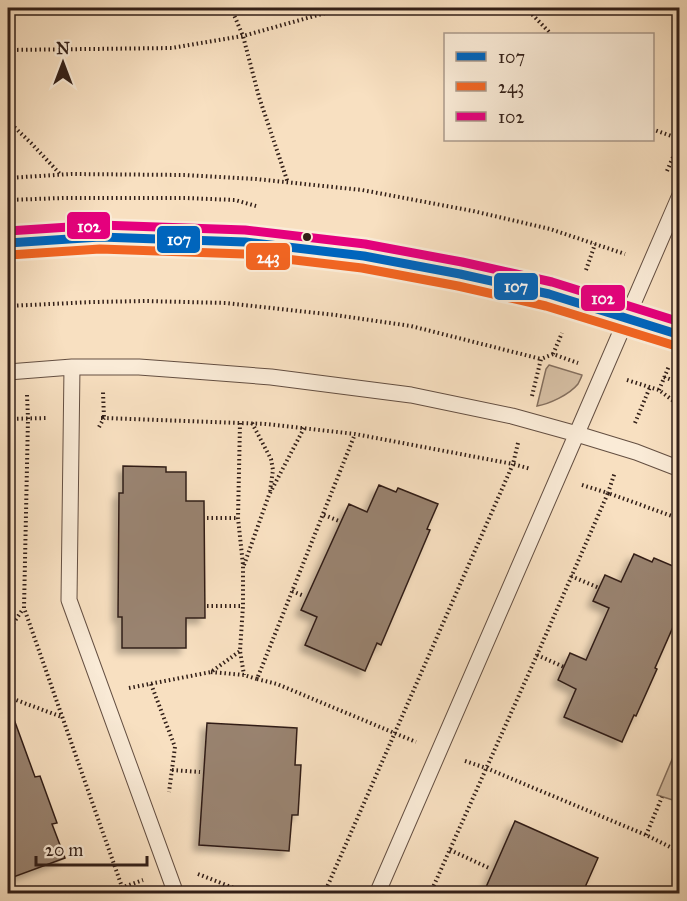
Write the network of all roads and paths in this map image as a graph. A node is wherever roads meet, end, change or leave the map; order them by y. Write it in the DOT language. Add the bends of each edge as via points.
graph roads {
  1 [pos="231,8"];
  2 [pos="343,8"];
  3 [pos="526,8"];
  4 [pos="550,33"];
  5 [pos="243,36"];
  6 [pos="8,50"];
  7 [pos="8,121"];
  8 [pos="654,130"];
  9 [pos="680,139"];
  10 [pos="60,175"];
  11 [pos="8,178"];
  12 [pos="288,183"];
  13 [pos="680,195"];
  14 [pos="8,200"];
  15 [pos="235,200"];
  16 [pos="8,243"];
  17 [pos="595,244"];
  18 [pos="8,306"];
  19 [pos="626,317"];
  20 [pos="680,335"];
  21 [pos="553,354"];
  22 [pos="541,359"];
  23 [pos="72,368"];
  24 [pos="8,372"];
  25 [pos="664,377"];
  26 [pos="680,383"];
  27 [pos="659,390"];
  28 [pos="680,406"];
  29 [pos="28,418"];
  30 [pos="524,420"];
  31 [pos="240,423"];
  32 [pos="252,423"];
  33 [pos="304,428"];
  34 [pos="96,433"];
  35 [pos="355,434"];
  36 [pos="577,434"];
  37 [pos="680,469"];
  38 [pos="270,495"];
  39 [pos="324,515"];
  40 [pos="207,518"];
  41 [pos="237,518"];
  42 [pos="680,519"];
  43 [pos="339,521"];
  44 [pos="243,565"];
  45 [pos="571,576"];
  46 [pos="599,588"];
  47 [pos="292,591"];
  48 [pos="304,596"];
  49 [pos="207,606"];
  50 [pos="243,606"];
  51 [pos="24,608"];
  52 [pos="8,631"];
  53 [pos="240,651"];
  54 [pos="537,655"];
  55 [pos="564,667"];
  56 [pos="211,672"];
  57 [pos="244,675"];
  58 [pos="257,679"];
  59 [pos="151,684"];
  60 [pos="125,689"];
  61 [pos="8,698"];
  62 [pos="62,717"];
  63 [pos="395,733"];
  64 [pos="439,752"];
  65 [pos="486,768"];
  66 [pos="172,770"];
  67 [pos="201,772"];
  68 [pos="169,794"];
  69 [pos="662,797"];
  70 [pos="646,835"];
  71 [pos="450,850"];
  72 [pos="680,852"];
  73 [pos="489,868"];
  74 [pos="190,870"];
  75 [pos="168,871"];
  76 [pos="122,887"];
  77 [pos="104,894"];
  78 [pos="176,894"];
  79 [pos="249,894"];
  80 [pos="324,894"];
  81 [pos="377,894"];
  82 [pos="430,894"];
  1 -- 5 [label="path"];
  2 -- 5 [label="path"];
  3 -- 4 [label="path"];
  5 -- 6 [label="path" via="172,48"];
  5 -- 12 [label="path"];
  7 -- 10 [label="path"];
  8 -- 9 [label="path"];
  10 -- 11 [label="path"];
  10 -- 12 [label="path" via="185,175"];
  12 -- 17 [label="path" via="362,190 473,211"];
  13 -- 19 [label="lane"];
  14 -- 15 [label="path"];
  16 -- 19 [label="street" via="99,237 308,248 471,276"];
  18 -- 22 [label="path" via="124,301 226,303 411,326"];
  19 -- 20 [label="street"];
  19 -- 36 [label="lane"];
  21 -- 22 [label="path"];
  22 -- 30 [label="path"];
  23 -- 24 [label="lane"];
  23 -- 30 [label="lane" via="139,368 272,377 411,395"];
  23 -- 75 [label="lane" via="69,600"];
  25 -- 26 [label="path"];
  27 -- 28 [label="path"];
  29 -- 51 [label="path"];
  30 -- 36 [label="lane"];
  31 -- 32 [label="path"];
  31 -- 34 [label="path" via="104,418"];
  31 -- 41 [label="path"];
  32 -- 33 [label="path"];
  32 -- 38 [label="path" via="271,459"];
  33 -- 35 [label="path"];
  33 -- 38 [label="path"];
  35 -- 39 [label="path"];
  35 -- 63 [label="path" via="513,464"];
  36 -- 37 [label="lane"];
  36 -- 64 [label="lane"];
  38 -- 44 [label="path"];
  39 -- 43 [label="path"];
  39 -- 47 [label="path"];
  40 -- 41 [label="path"];
  41 -- 44 [label="path"];
  42 -- 45 [label="path" via="608,493"];
  44 -- 50 [label="path"];
  45 -- 46 [label="path"];
  45 -- 54 [label="path"];
  47 -- 48 [label="path"];
  47 -- 58 [label="path"];
  49 -- 50 [label="path"];
  50 -- 53 [label="path"];
  51 -- 52 [label="path"];
  51 -- 62 [label="path"];
  53 -- 56 [label="path"];
  53 -- 57 [label="path"];
  54 -- 55 [label="path"];
  54 -- 65 [label="path"];
  56 -- 57 [label="path"];
  56 -- 59 [label="path"];
  57 -- 58 [label="path"];
  58 -- 63 [label="path"];
  59 -- 60 [label="path"];
  59 -- 66 [label="path" via="175,747"];
  61 -- 62 [label="path"];
  62 -- 76 [label="path"];
  63 -- 64 [label="path"];
  63 -- 80 [label="path"];
  64 -- 65 [label="path"];
  64 -- 81 [label="lane"];
  65 -- 70 [label="path"];
  65 -- 71 [label="path"];
  66 -- 67 [label="path"];
  66 -- 68 [label="path"];
  69 -- 70 [label="path"];
  70 -- 72 [label="path"];
  71 -- 73 [label="path"];
  71 -- 82 [label="path"];
  74 -- 79 [label="path"];
  75 -- 76 [label="path"];
  75 -- 78 [label="lane"];
  76 -- 77 [label="path"];
}
